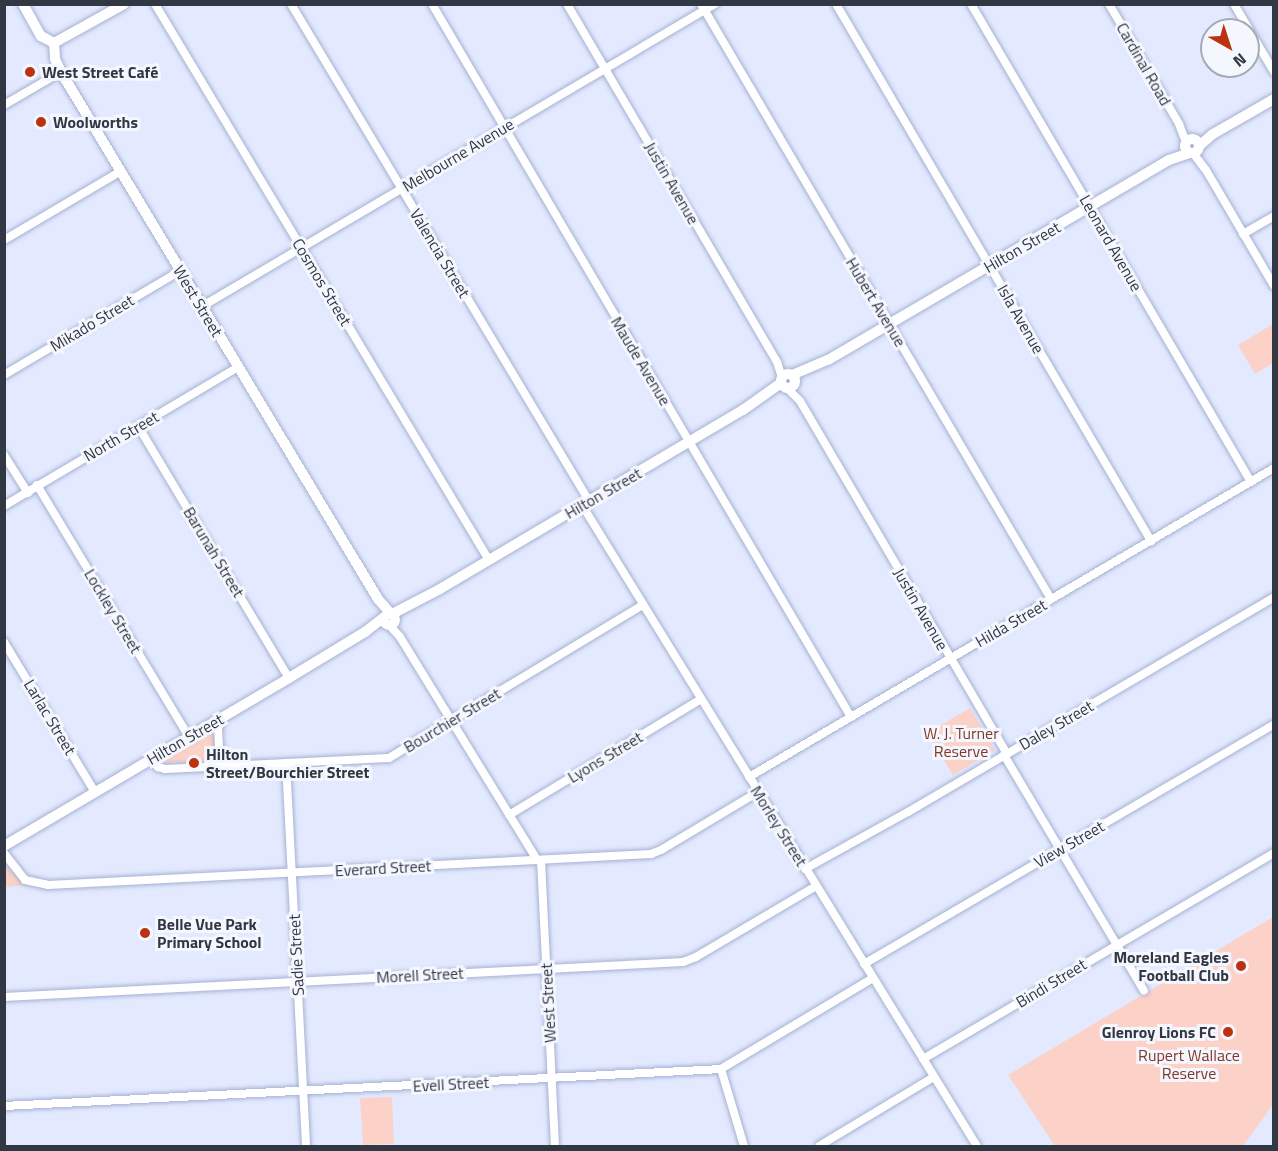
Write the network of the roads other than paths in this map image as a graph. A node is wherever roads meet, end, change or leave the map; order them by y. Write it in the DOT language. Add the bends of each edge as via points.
graph roads {
  1 [pos="23,4"];
  2 [pos="124,4"];
  3 [pos="155,4"];
  4 [pos="291,4"];
  5 [pos="432,4"];
  6 [pos="567,4"];
  7 [pos="715,4"];
  8 [pos="836,4"];
  9 [pos="971,4"];
  10 [pos="1109,4"];
  11 [pos="1234,4"];
  12 [pos="703,8"];
  13 [pos="54,43"];
  14 [pos="605,69"];
  15 [pos="61,72"];
  16 [pos="1274,72"];
  17 [pos="1274,99"];
  18 [pos="4,105"];
  19 [pos="504,128"];
  20 [pos="1192,146"];
  21 [pos="120,171"];
  22 [pos="402,189"];
  23 [pos="1090,207"];
  24 [pos="1274,216"];
  25 [pos="1243,234"];
  26 [pos="4,240"];
  27 [pos="302,248"];
  28 [pos="990,266"];
  29 [pos="180,271"];
  30 [pos="1274,286"];
  31 [pos="201,307"];
  32 [pos="889,324"];
  33 [pos="238,367"];
  34 [pos="4,375"];
  35 [pos="788,382"];
  36 [pos="138,426"];
  37 [pos="689,442"];
  38 [pos="4,455"];
  39 [pos="1274,468"];
  40 [pos="1251,482"];
  41 [pos="38,485"];
  42 [pos="28,493"];
  43 [pos="586,503"];
  44 [pos="4,506"];
  45 [pos="1151,541"];
  46 [pos="489,560"];
  47 [pos="1274,597"];
  48 [pos="1051,599"];
  49 [pos="644,605"];
  50 [pos="389,619"];
  51 [pos="4,642"];
  52 [pos="951,658"];
  53 [pos="289,678"];
  54 [pos="701,699"];
  55 [pos="225,716"];
  56 [pos="851,717"];
  57 [pos="451,721"];
  58 [pos="1274,724"];
  59 [pos="189,737"];
  60 [pos="1006,755"];
  61 [pos="151,759"];
  62 [pos="286,763"];
  63 [pos="239,766"];
  64 [pos="749,777"];
  65 [pos="95,792"];
  66 [pos="758,792"];
  67 [pos="509,814"];
  68 [pos="4,846"];
  69 [pos="1060,849"];
  70 [pos="4,853"];
  71 [pos="1274,853"];
  72 [pos="539,860"];
  73 [pos="806,869"];
  74 [pos="292,872"];
  75 [pos="816,886"];
  76 [pos="1116,945"];
  77 [pos="864,964"];
  78 [pos="546,969"];
  79 [pos="873,978"];
  80 [pos="298,982"];
  81 [pos="1144,991"];
  82 [pos="4,997"];
  83 [pos="923,1059"];
  84 [pos="721,1069"];
  85 [pos="934,1077"];
  86 [pos="552,1079"];
  87 [pos="303,1091"];
  88 [pos="4,1106"];
  89 [pos="306,1146"];
  90 [pos="555,1146"];
  91 [pos="744,1146"];
  92 [pos="819,1146"];
  93 [pos="977,1146"];
  1 -- 13 [label="street" via="41,36"];
  2 -- 13 [label="street"];
  3 -- 27 [label="street, Cosmos Street"];
  4 -- 22 [label="street, Valencia Street"];
  5 -- 19 [label="street, Maude Avenue"];
  6 -- 14 [label="street, Justin Avenue"];
  7 -- 12 [label="street, Melbourne Avenue"];
  8 -- 28 [label="street, Isla Avenue"];
  9 -- 23 [label="street, Leonard Avenue"];
  10 -- 20 [label="street, Cardinal Road"];
  11 -- 16 [label="street"];
  12 -- 14 [label="street, Melbourne Avenue"];
  12 -- 32 [label="street, Hubert Avenue"];
  13 -- 15 [label="street, West Street"];
  14 -- 19 [label="street, Melbourne Avenue"];
  14 -- 35 [label="street, Justin Avenue"];
  15 -- 18 [label="street"];
  15 -- 21 [label="street, West Street"];
  17 -- 20 [label="street, Hilton Street"];
  19 -- 22 [label="street, Melbourne Avenue"];
  19 -- 37 [label="street, Maude Avenue"];
  20 -- 23 [label="street, Hilton Street"];
  20 -- 25 [label="street, Cardinal Road"];
  21 -- 26 [label="street"];
  21 -- 29 [label="street, West Street"];
  22 -- 27 [label="street, Melbourne Avenue"];
  22 -- 43 [label="street, Valencia Street"];
  23 -- 28 [label="street, Hilton Street"];
  23 -- 40 [label="street, Leonard Avenue"];
  24 -- 25 [label="street"];
  25 -- 30 [label="street, Cardinal Road"];
  27 -- 31 [label="street, Melbourne Avenue"];
  27 -- 46 [label="street, Cosmos Street"];
  28 -- 32 [label="street, Hilton Street"];
  28 -- 45 [label="street, Isla Avenue"];
  29 -- 31 [label="street, West Street"];
  29 -- 34 [label="street, Mikado Street"];
  31 -- 33 [label="street, West Street"];
  32 -- 35 [label="street, Hilton Street"];
  32 -- 48 [label="street, Hubert Avenue"];
  33 -- 36 [label="street, North Street"];
  33 -- 50 [label="street, West Street"];
  35 -- 37 [label="street, Hilton Street"];
  35 -- 52 [label="street, Justin Avenue"];
  36 -- 41 [label="street, North Street"];
  36 -- 53 [label="street, Barunah Street"];
  37 -- 43 [label="street, Hilton Street"];
  37 -- 56 [label="street, Maude Avenue"];
  38 -- 42 [label="street"];
  39 -- 40 [label="street, Hilda Street"];
  40 -- 45 [label="street, Hilda Street"];
  41 -- 42 [label="street, North Street"];
  41 -- 59 [label="street, Lockley Street"];
  42 -- 44 [label="street, North Street"];
  43 -- 46 [label="street, Hilton Street"];
  43 -- 49 [label="street, Morley Street"];
  45 -- 48 [label="street, Hilda Street"];
  46 -- 50 [label="street, Hilton Street"];
  47 -- 60 [label="street, Daley Street"];
  48 -- 52 [label="street, Hilda Street"];
  49 -- 54 [label="street, Morley Street"];
  49 -- 57 [label="street, Bourchier Street"];
  50 -- 53 [label="street, Hilton Street"];
  50 -- 57 [label="street, West Street"];
  51 -- 65 [label="street, Larlac Street"];
  52 -- 56 [label="street, Hilda Street"];
  52 -- 60 [label="street, Justin Avenue"];
  53 -- 55 [label="street, Hilton Street"];
  54 -- 64 [label="street, Morley Street"];
  54 -- 67 [label="street, Lyons Street"];
  55 -- 59 [label="street, Hilton Street"];
  55 -- 63 [label="street" via="218,728 219,747"];
  56 -- 64 [label="street, Hilda Street"];
  57 -- 62 [label="street, Bourchier Street" via="388,758"];
  57 -- 67 [label="street, West Street"];
  58 -- 69 [label="street, View Street"];
  59 -- 61 [label="street, Hilton Street"];
  60 -- 69 [label="street, Justin Avenue"];
  60 -- 73 [label="street, Daley Street"];
  61 -- 63 [label="street, Bourchier Street" via="165,769"];
  61 -- 65 [label="street, Hilton Street"];
  62 -- 63 [label="street, Bourchier Street"];
  62 -- 74 [label="street, Sadie Street"];
  64 -- 66 [label="street, Morley Street"];
  65 -- 68 [label="street, Hilton Street"];
  66 -- 72 [label="street, Everard Street" via="656,853"];
  66 -- 73 [label="street, Morley Street"];
  67 -- 72 [label="street, West Street"];
  69 -- 76 [label="street, Justin Avenue"];
  69 -- 77 [label="street, View Street"];
  70 -- 74 [label="street, Everard Street" via="21,876 38,885"];
  71 -- 76 [label="street, Bindi Street"];
  72 -- 74 [label="street, Everard Street"];
  72 -- 78 [label="street, West Street"];
  73 -- 75 [label="street, Morley Street"];
  74 -- 80 [label="street, Sadie Street"];
  75 -- 77 [label="street, Morley Street"];
  75 -- 78 [label="street, Morell Street" via="689,961"];
  76 -- 81 [label="street, Justin Avenue"];
  76 -- 83 [label="street, Bindi Street"];
  77 -- 79 [label="street, Morley Street"];
  78 -- 80 [label="street, Morell Street"];
  78 -- 86 [label="street, West Street"];
  79 -- 83 [label="street, Morley Street"];
  79 -- 84 [label="street, Evell Street"];
  80 -- 82 [label="street, Morell Street"];
  80 -- 87 [label="street, Sadie Street"];
  83 -- 85 [label="street, Morley Street"];
  84 -- 86 [label="street, Evell Street"];
  84 -- 91 [label="street"];
  85 -- 92 [label="street"];
  85 -- 93 [label="street, Morley Street"];
  86 -- 87 [label="street, Evell Street"];
  86 -- 90 [label="street, West Street"];
  87 -- 88 [label="street, Evell Street"];
  87 -- 89 [label="street, Sadie Street"];
}
